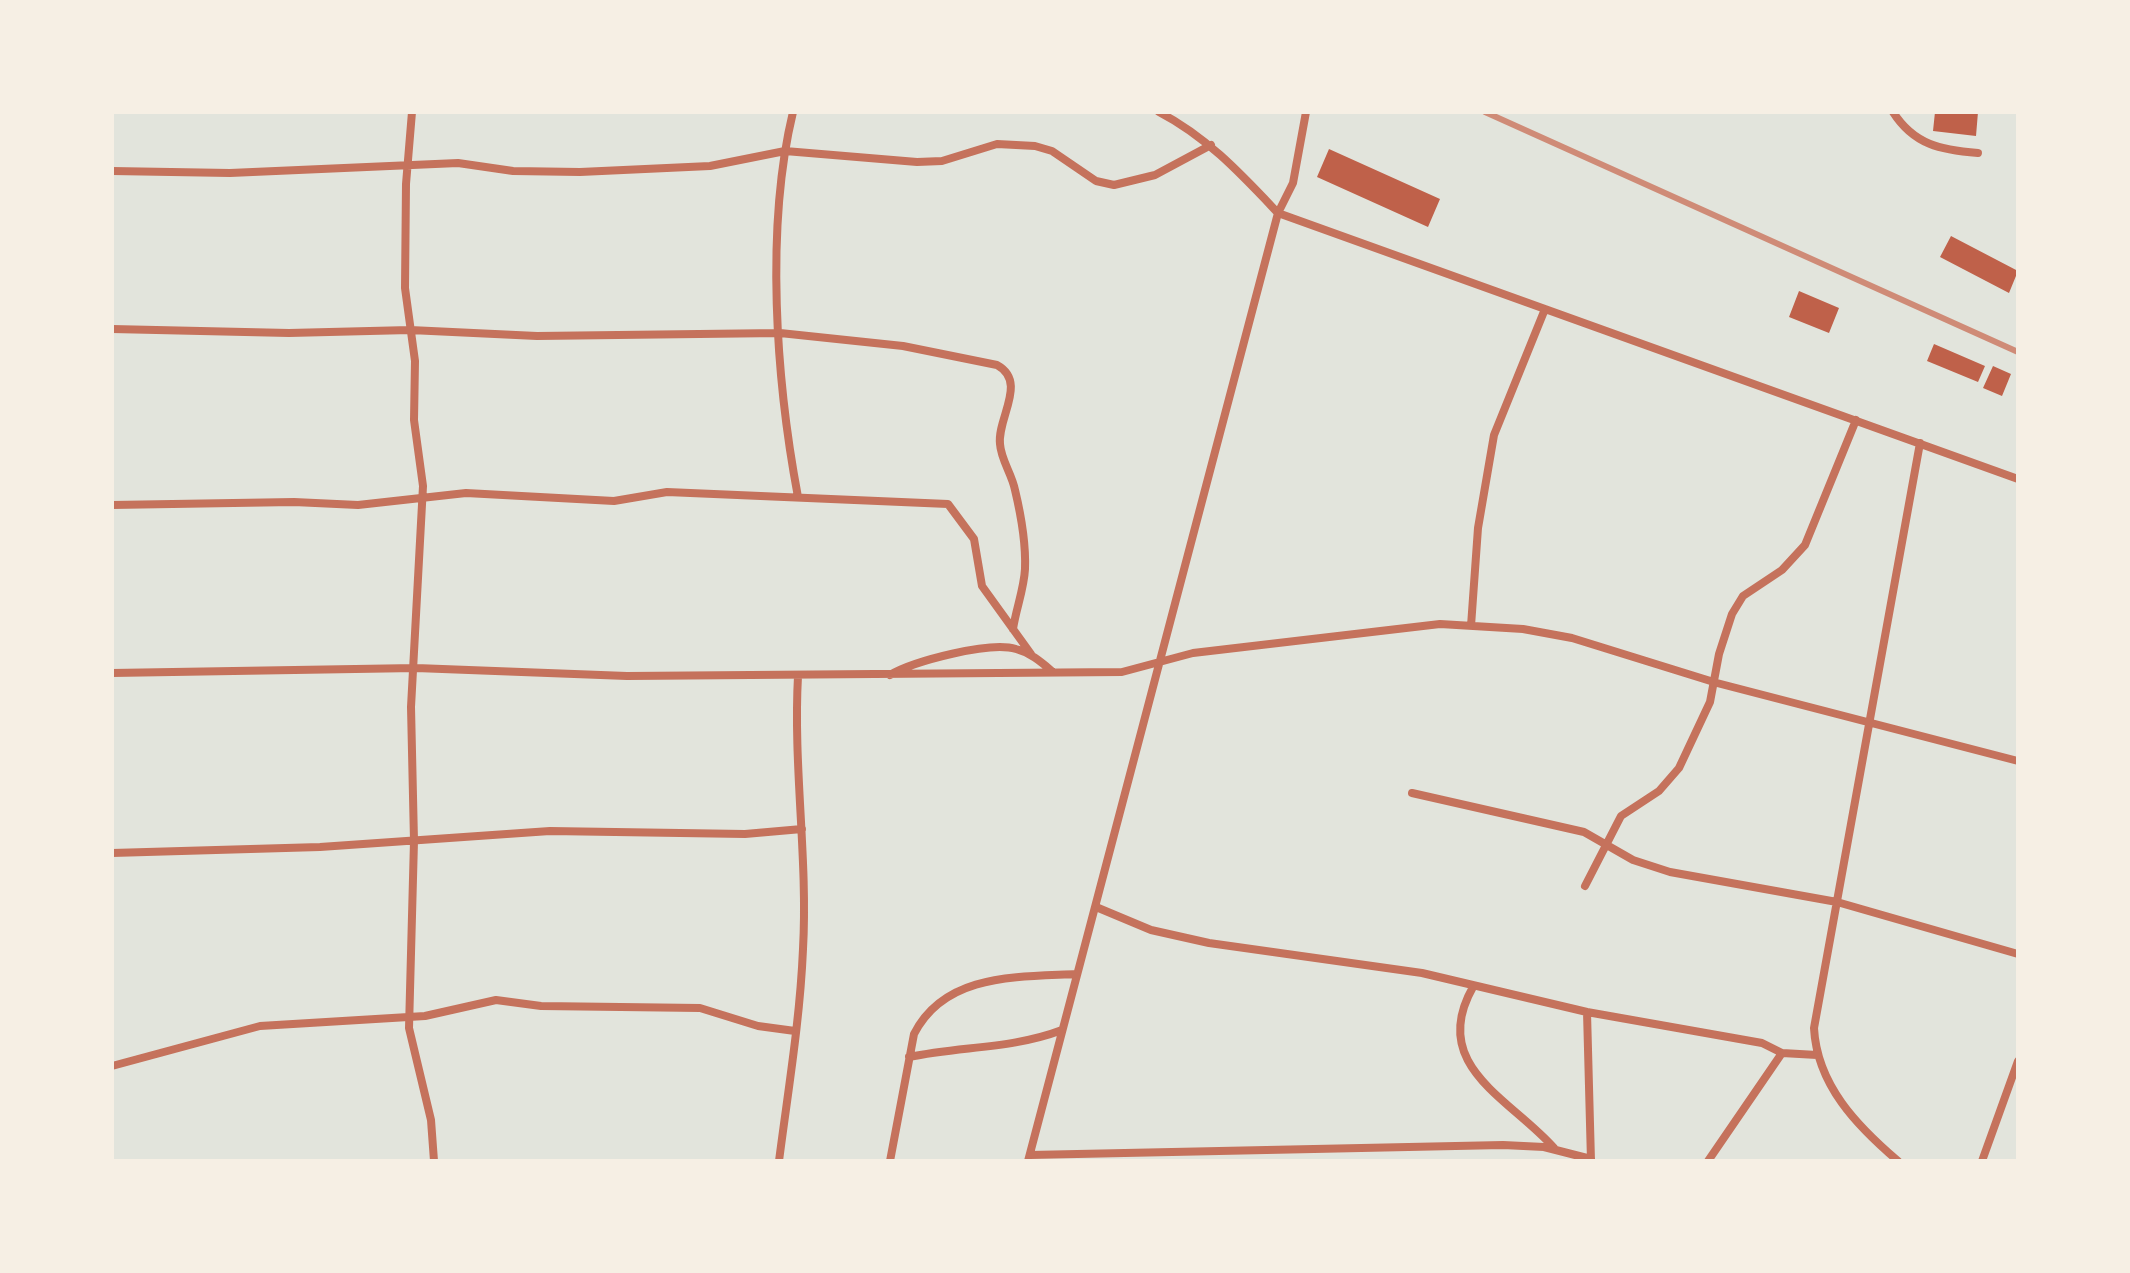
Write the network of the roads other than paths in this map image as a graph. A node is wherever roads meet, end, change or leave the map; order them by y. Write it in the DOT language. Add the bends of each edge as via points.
graph roads {
  1 [pos="412,112"];
  2 [pos="793,112"];
  3 [pos="1159,112"];
  4 [pos="1306,112"];
  5 [pos="1893,112"];
  6 [pos="1211,145"];
  7 [pos="785,151"];
  8 [pos="1978,153"];
  9 [pos="409,163"];
  10 [pos="112,171"];
  11 [pos="1278,213"];
  12 [pos="1545,309"];
  13 [pos="112,329"];
  14 [pos="410,330"];
  15 [pos="780,333"];
  16 [pos="1856,420"];
  17 [pos="1920,443"];
  18 [pos="2018,479"];
  19 [pos="422,496"];
  20 [pos="798,497"];
  21 [pos="112,505"];
  22 [pos="1471,626"];
  23 [pos="1013,629"];
  24 [pos="1031,654"];
  25 [pos="1159,663"];
  26 [pos="413,668"];
  27 [pos="1053,672"];
  28 [pos="112,673"];
  29 [pos="889,675"];
  30 [pos="798,676"];
  31 [pos="1714,682"];
  32 [pos="1869,723"];
  33 [pos="2018,761"];
  34 [pos="1412,793"];
  35 [pos="802,829"];
  36 [pos="414,841"];
  37 [pos="1606,842"];
  38 [pos="112,853"];
  39 [pos="1585,886"];
  40 [pos="1837,902"];
  41 [pos="1096,907"];
  42 [pos="2018,954"];
  43 [pos="1077,974"];
  44 [pos="1473,987"];
  45 [pos="1587,1012"];
  46 [pos="411,1017"];
  47 [pos="1062,1030"];
  48 [pos="795,1031"];
  49 [pos="1782,1053"];
  50 [pos="1817,1055"];
  51 [pos="909,1057"];
  52 [pos="2018,1061"];
  53 [pos="112,1066"];
  54 [pos="1554,1148"];
  55 [pos="1886,1150"];
  56 [pos="1029,1158"];
  57 [pos="1591,1160"];
  58 [pos="434,1161"];
  59 [pos="779,1161"];
  60 [pos="890,1161"];
  61 [pos="1708,1161"];
  62 [pos="1882,1161"];
  63 [pos="1898,1161"];
  64 [pos="1982,1161"];
  1 -- 9 [label="street"];
  2 -- 7 [label="street"];
  3 -- 6 [label="street"];
  4 -- 11 [label="street" via="1293,183"];
  5 -- 8 [label="street" via="1929,146"];
  6 -- 7 [label="street" via="1155,175 1114,185 1096,181 1052,151 1035,146 997,144 942,161 917,162"];
  6 -- 11 [label="street"];
  7 -- 9 [label="street" via="710,166 580,172"];
  7 -- 15 [label="street" via="780,178"];
  9 -- 10 [label="street" via="230,173"];
  9 -- 14 [label="street" via="405,288"];
  11 -- 12 [label="street"];
  11 -- 25 [label="street"];
  12 -- 16 [label="street"];
  12 -- 22 [label="street" via="1494,435 1478,528"];
  13 -- 14 [label="street"];
  14 -- 15 [label="street" via="537,336"];
  14 -- 19 [label="street"];
  15 -- 20 [label="street" via="784,414"];
  15 -- 23 [label="street" via="903,346 1004,369 1011,387 1000,446 1018,504 1025,569"];
  16 -- 17 [label="street"];
  16 -- 31 [label="street" via="1805,545 1782,570 1743,596 1732,614"];
  17 -- 18 [label="street"];
  17 -- 32 [label="street"];
  19 -- 20 [label="street" via="521,493 614,501 667,492"];
  19 -- 21 [label="street" via="358,505"];
  19 -- 26 [label="street"];
  20 -- 23 [label="street" via="948,504 967,525 979,551 982,586"];
  22 -- 25 [label="street" via="1440,624 1193,653"];
  22 -- 31 [label="street" via="1572,638"];
  23 -- 24 [label="street"];
  24 -- 27 [label="street"];
  24 -- 29 [label="street" via="1012,647 949,655"];
  25 -- 27 [label="street" via="1122,672"];
  25 -- 41 [label="street"];
  26 -- 28 [label="street"];
  26 -- 30 [label="street"];
  26 -- 36 [label="street"];
  27 -- 29 [label="street"];
  29 -- 30 [label="street"];
  30 -- 35 [label="street" via="797,793"];
  31 -- 32 [label="street"];
  31 -- 37 [label="street" via="1703,718 1670,782 1621,816"];
  32 -- 33 [label="street"];
  32 -- 40 [label="street"];
  34 -- 37 [label="street" via="1548,821"];
  35 -- 36 [label="street" via="745,834 550,831"];
  35 -- 48 [label="street" via="803,948"];
  36 -- 38 [label="street"];
  36 -- 46 [label="street"];
  37 -- 39 [label="street"];
  37 -- 40 [label="street" via="1633,860 1670,872"];
  40 -- 42 [label="street"];
  40 -- 50 [label="street" via="1814,1028"];
  41 -- 43 [label="street"];
  41 -- 44 [label="street" via="1151,930 1209,943 1367,963"];
  43 -- 47 [label="street"];
  43 -- 51 [label="street" via="1001,980 950,993 924,1016"];
  44 -- 45 [label="street"];
  44 -- 54 [label="street" via="1460,1011 1459,1028 1469,1064 1487,1089"];
  45 -- 49 [label="street" via="1762,1043"];
  45 -- 57 [label="street"];
  46 -- 48 [label="street" via="496,1000 541,1006 669,1006"];
  46 -- 53 [label="street" via="260,1026"];
  46 -- 58 [label="street" via="410,1041 431,1120"];
  47 -- 51 [label="street" via="1030,1042"];
  47 -- 56 [label="street"];
  48 -- 59 [label="street"];
  49 -- 50 [label="street"];
  49 -- 61 [label="street"];
  50 -- 55 [label="street" via="1838,1098"];
  51 -- 60 [label="street"];
  52 -- 64 [label="street"];
  54 -- 56 [label="street"];
  54 -- 57 [label="street"];
  55 -- 62 [label="street"];
  55 -- 63 [label="street"];
}
